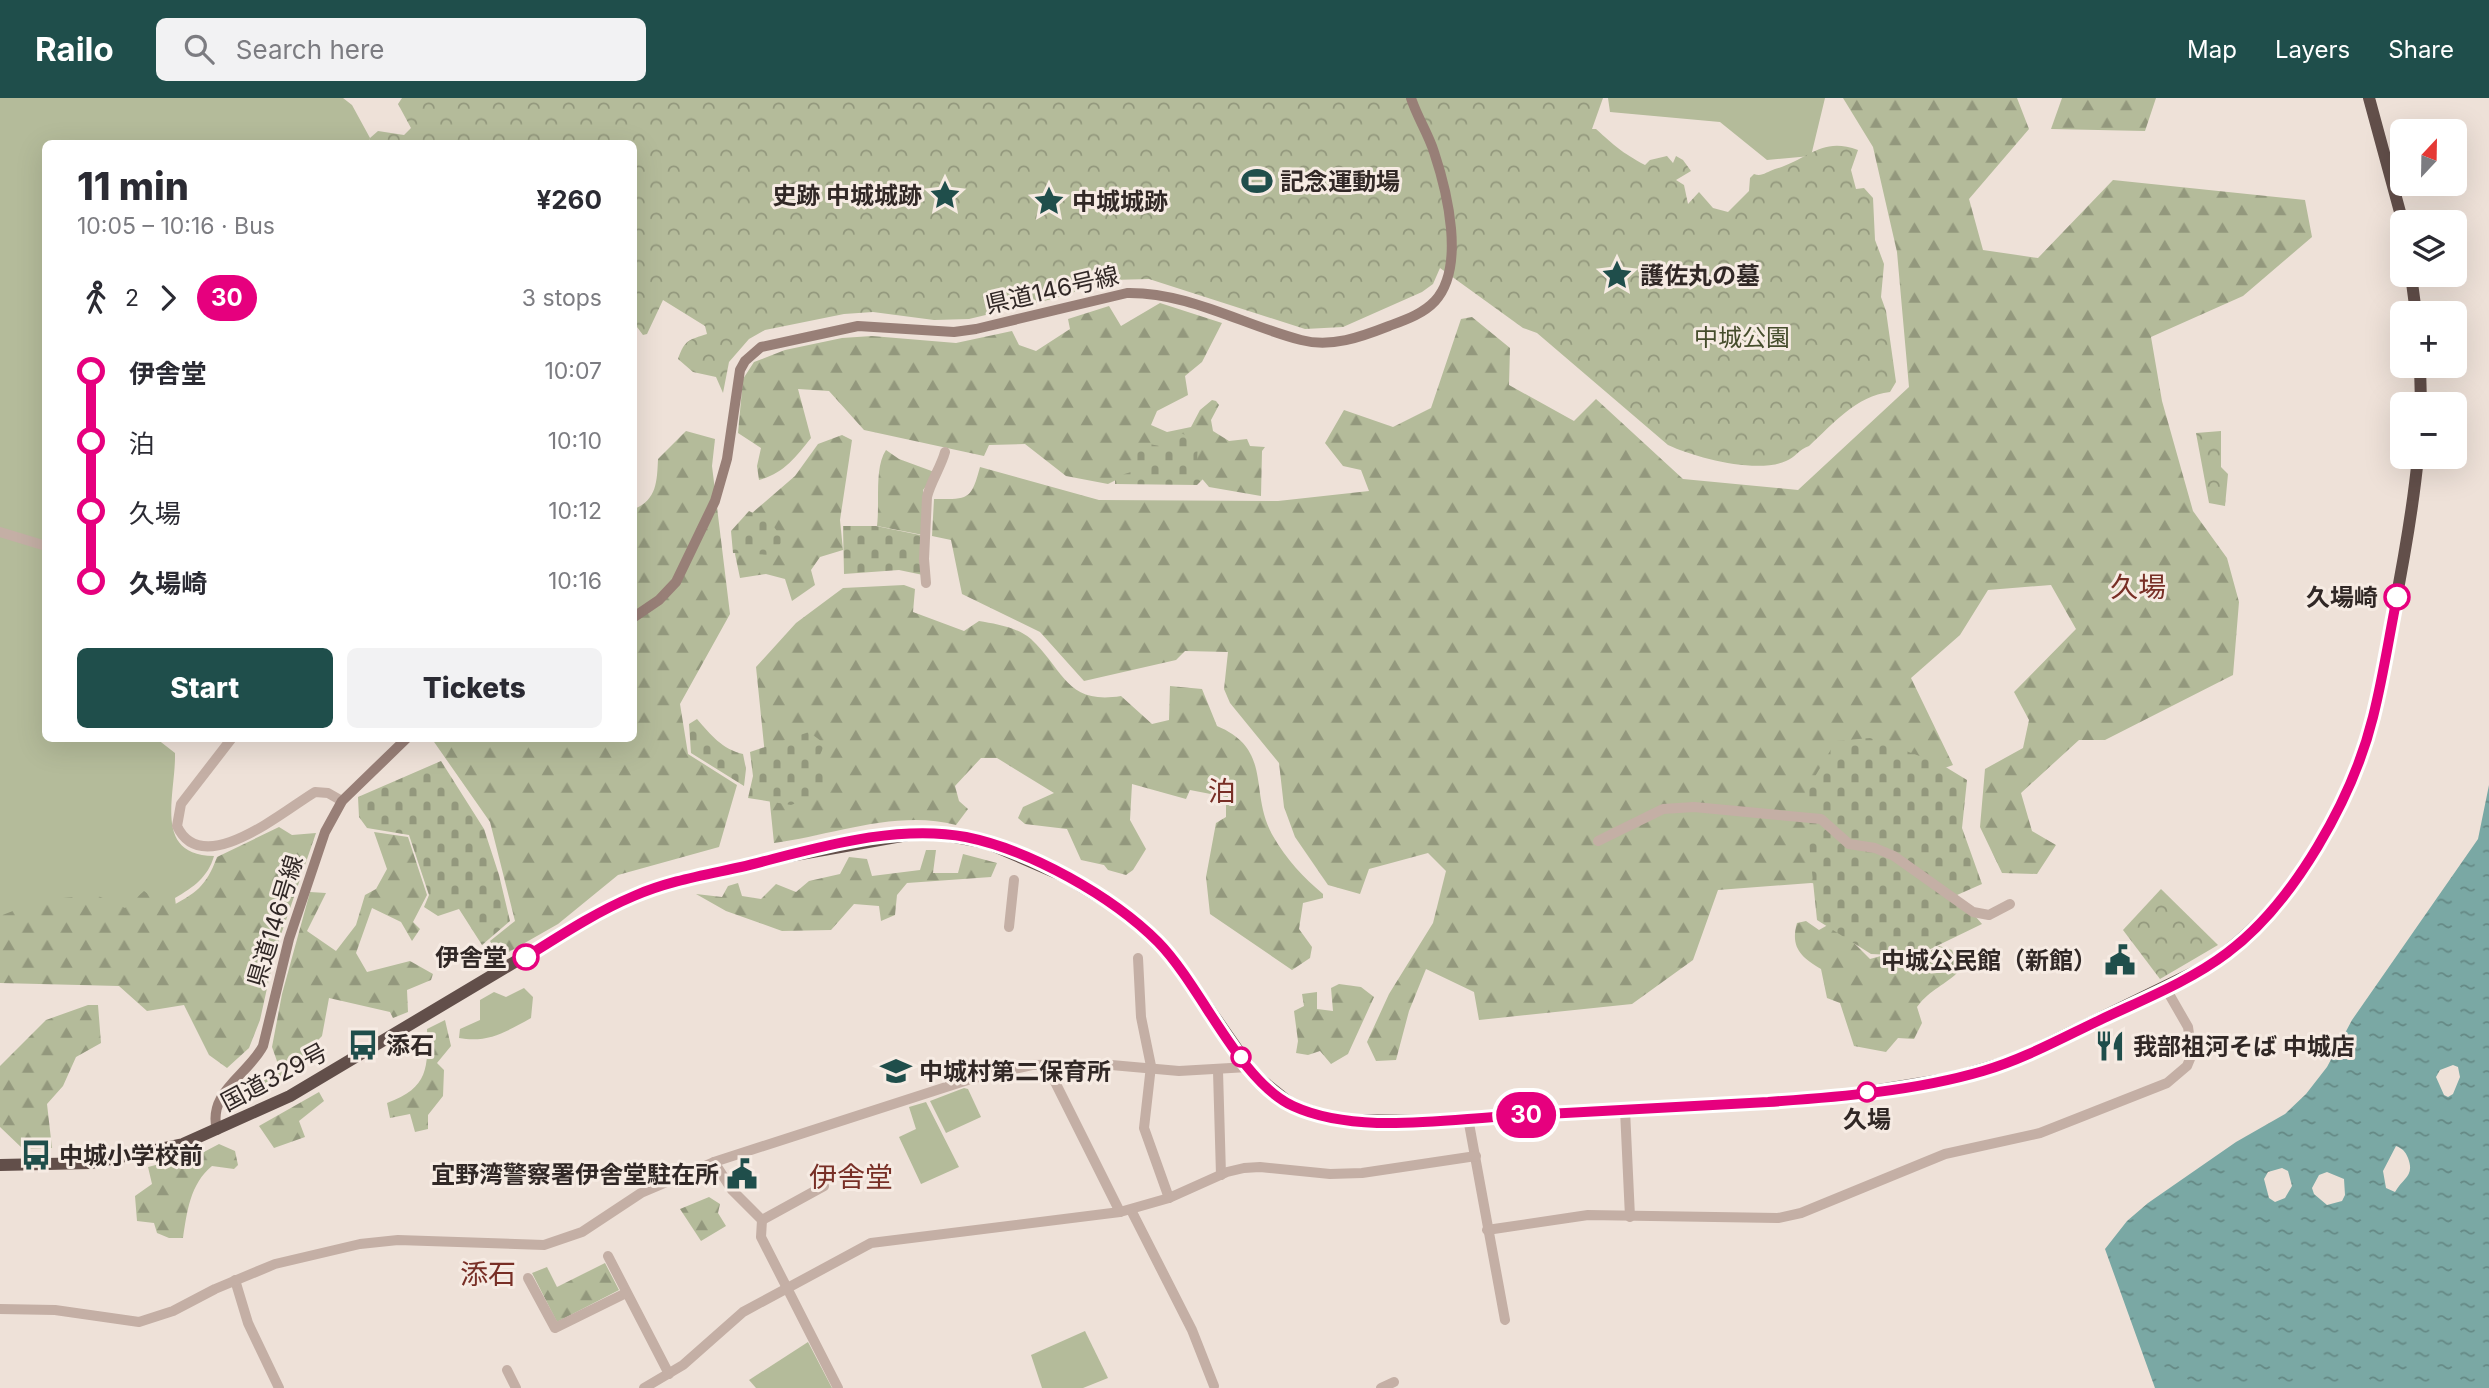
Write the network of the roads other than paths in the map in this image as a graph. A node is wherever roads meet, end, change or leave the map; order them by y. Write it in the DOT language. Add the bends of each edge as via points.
graph roads {
  1 [pos="1411,98"];
  2 [pos="2369,98"];
  3 [pos="2399,210"];
  4 [pos="945,452"];
  5 [pos="2416,469"];
  6 [pos="0,532"];
  7 [pos="42,545"];
  8 [pos="926,583"];
  9 [pos="637,615"];
  10 [pos="229,742"];
  11 [pos="403,742"];
  12 [pos="342,801"];
  13 [pos="1598,841"];
  14 [pos="1014,880"];
  15 [pos="2010,904"];
  16 [pos="1009,927"];
  17 [pos="1138,958"];
  18 [pos="2165,987"];
  19 [pos="1046,1064"];
  20 [pos="1248,1067"];
  21 [pos="1151,1069"];
  22 [pos="1218,1071"];
  23 [pos="1625,1110"];
  24 [pos="1468,1118"];
  25 [pos="217,1130"];
  26 [pos="1476,1156"];
  27 [pos="715,1162"];
  28 [pos="0,1165"];
  29 [pos="1221,1175"];
  30 [pos="824,1186"];
  31 [pos="1169,1198"];
  32 [pos="1126,1211"];
  33 [pos="1630,1217"];
  34 [pos="762,1220"];
  35 [pos="1487,1230"];
  36 [pos="608,1256"];
  37 [pos="528,1278"];
  38 [pos="235,1280"];
  39 [pos="788,1287"];
  40 [pos="626,1293"];
  41 [pos="0,1309"];
  42 [pos="1504,1316"];
  43 [pos="507,1370"];
  44 [pos="669,1374"];
  45 [pos="1394,1382"];
  46 [pos="1214,1386"];
  47 [pos="279,1388"];
  48 [pos="516,1388"];
  49 [pos="644,1388"];
  50 [pos="838,1388"];
  51 [pos="1381,1388"];
  1 -- 9 [label="main road, 県道146号線" via="1439,171 1451,244 1448,282 1426,309 1345,341 1313,343 1177,298 1127,293 976,329 858,327 761,347 740,370 722,478 681,573 659,600"];
  2 -- 3 [label="highway"];
  4 -- 8 [label="street" via="927,497"];
  5 -- 18 [label="highway, 国道329号" via="2376,706 2344,795 2299,873 2253,930 2226,953"];
  6 -- 7 [label="street"];
  10 -- 12 [label="street" via="181,804 177,826 191,845 223,846 315,792"];
  11 -- 12 [label="main road, 県道146号線"];
  12 -- 25 [label="main road, 県道146号線" via="325,832 289,939 263,1046 219,1101"];
  13 -- 15 [label="street" via="1663,809 1693,807 1821,819 1849,844 1894,856 1973,912 1989,915"];
  14 -- 16 [label="street"];
  17 -- 21 [label="street" via="1141,1017"];
  18 -- 23 [label="highway, 国道329号" via="2016,1059 1961,1077 1824,1098"];
  18 -- 33 [label="street" via="2188,1027 2192,1054 2187,1066 2167,1083 2040,1133 1945,1154 1801,1213 1778,1218"];
  19 -- 21 [label="street"];
  19 -- 27 [label="street" via="974,1078"];
  19 -- 32 [label="street"];
  20 -- 22 [label="street"];
  20 -- 24 [label="highway, 国道329号" via="1279,1098 1336,1119"];
  20 -- 25 [label="highway, 国道329号" via="1180,967 1117,908 1066,877 988,843 913,834 785,857 633,896 290,1096"];
  21 -- 22 [label="street"];
  21 -- 31 [label="street" via="1143,1128"];
  22 -- 29 [label="street"];
  23 -- 24 [label="highway, 国道329号"];
  23 -- 33 [label="street"];
  24 -- 26 [label="street"];
  25 -- 28 [label="highway, 国道329号" via="129,1157 64,1165"];
  26 -- 29 [label="street" via="1362,1173 1260,1167"];
  26 -- 35 [label="street"];
  27 -- 34 [label="street" via="732,1190"];
  27 -- 38 [label="street" via="641,1193 582,1232 544,1245 398,1240 359,1244 304,1254"];
  29 -- 31 [label="street"];
  30 -- 34 [label="street"];
  31 -- 32 [label="street"];
  32 -- 39 [label="street" via="871,1243"];
  32 -- 46 [label="street" via="1192,1330"];
  33 -- 35 [label="street" via="1588,1215"];
  34 -- 39 [label="street" via="761,1237"];
  35 -- 42 [label="street"];
  36 -- 40 [label="street"];
  37 -- 40 [label="street" via="555,1328"];
  38 -- 41 [label="street" via="173,1311 139,1322 55,1310"];
  38 -- 47 [label="street" via="248,1322"];
  39 -- 44 [label="street" via="723,1326"];
  39 -- 50 [label="street"];
  40 -- 44 [label="street"];
  43 -- 48 [label="street"];
  44 -- 49 [label="street"];
  45 -- 51 [label="street"];
}
